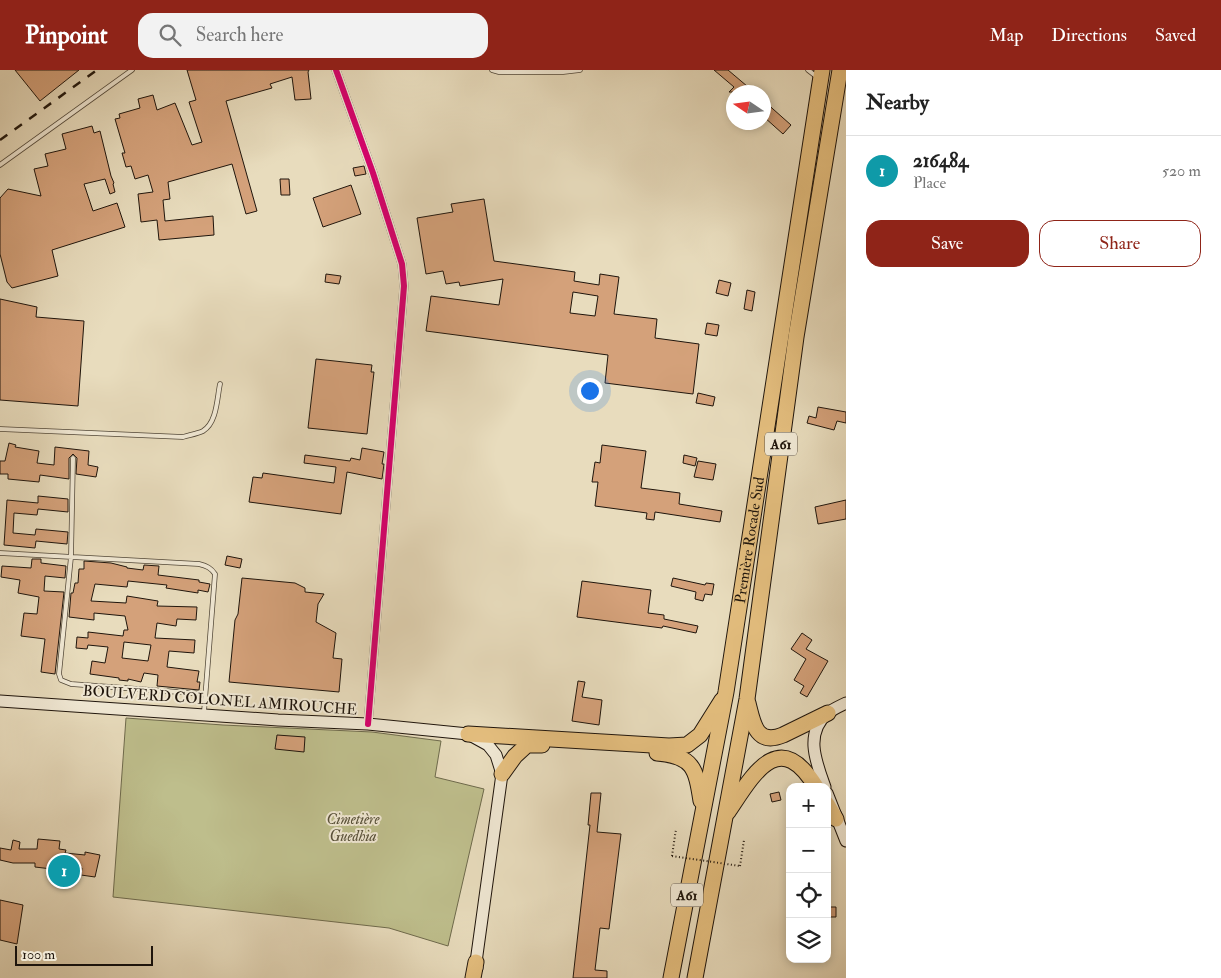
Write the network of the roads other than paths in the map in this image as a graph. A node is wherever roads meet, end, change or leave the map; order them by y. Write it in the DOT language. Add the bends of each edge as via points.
graph roads {
  1 [pos="132,70"];
  2 [pos="336,70"];
  3 [pos="492,70"];
  4 [pos="580,70"];
  5 [pos="808,70"];
  6 [pos="840,70"];
  7 [pos="821,75"];
  8 [pos="0,165"];
  9 [pos="220,384"];
  10 [pos="0,429"];
  11 [pos="73,458"];
  12 [pos="0,553"];
  13 [pos="71,557"];
  14 [pos="726,692"];
  15 [pos="205,694"];
  16 [pos="747,699"];
  17 [pos="0,701"];
  18 [pos="846,703"];
  19 [pos="828,713"];
  20 [pos="204,715"];
  21 [pos="368,724"];
  22 [pos="468,734"];
  23 [pos="502,774"];
  24 [pos="813,783"];
  25 [pos="824,783"];
  26 [pos="831,805"];
  27 [pos="831,811"];
  28 [pos="703,812"];
  29 [pos="724,817"];
  30 [pos="836,819"];
  31 [pos="846,841"];
  32 [pos="476,962"];
  33 [pos="473,978"];
  34 [pos="478,978"];
  35 [pos="671,978"];
  36 [pos="695,978"];
  1 -- 8 [label="lane"];
  2 -- 21 [label="street" via="404,273"];
  3 -- 4 [label="lane"];
  5 -- 7 [label="lane"];
  6 -- 16 [label="highway, Première Rocade Sud / A61" via="796,337"];
  7 -- 14 [label="highway, Première Rocade Sud / A61"];
  9 -- 10 [label="lane" via="210,424 203,431 183,437"];
  11 -- 13 [label="lane"];
  12 -- 13 [label="lane"];
  13 -- 15 [label="lane" via="199,564 212,569 215,574"];
  13 -- 15 [label="lane" via="61,680 71,684"];
  14 -- 22 [label="highway" via="700,735 687,745"];
  14 -- 28 [label="highway, Première Rocade Sud / A61"];
  15 -- 20 [label="lane"];
  16 -- 19 [label="highway" via="756,730 768,738 783,736"];
  16 -- 29 [label="highway, Première Rocade Sud / A61"];
  17 -- 20 [label="main road, BOULVERD COLONEL AMIROUCHE"];
  18 -- 19 [label="main road"];
  19 -- 25 [label="main road" via="818,726 814,743 814,754"];
  20 -- 21 [label="main road, BOULVERD COLONEL AMIROUCHE"];
  21 -- 22 [label="main road, BOULVERD COLONEL AMIROUCHE"];
  22 -- 23 [label="main road" via="488,745 496,755"];
  23 -- 28 [label="highway" via="527,745 673,755 687,761 697,775"];
  23 -- 32 [label="main road"];
  24 -- 29 [label="highway" via="802,766 792,760 773,759 755,772"];
  26 -- 30 [label="main road"];
  27 -- 30 [label="highway"];
  28 -- 35 [label="highway, Première Rocade Sud / A61"];
  29 -- 36 [label="highway, Première Rocade Sud / A61"];
  30 -- 31 [label="main road"];
  32 -- 33 [label="highway"];
  32 -- 34 [label="main road"];
}
